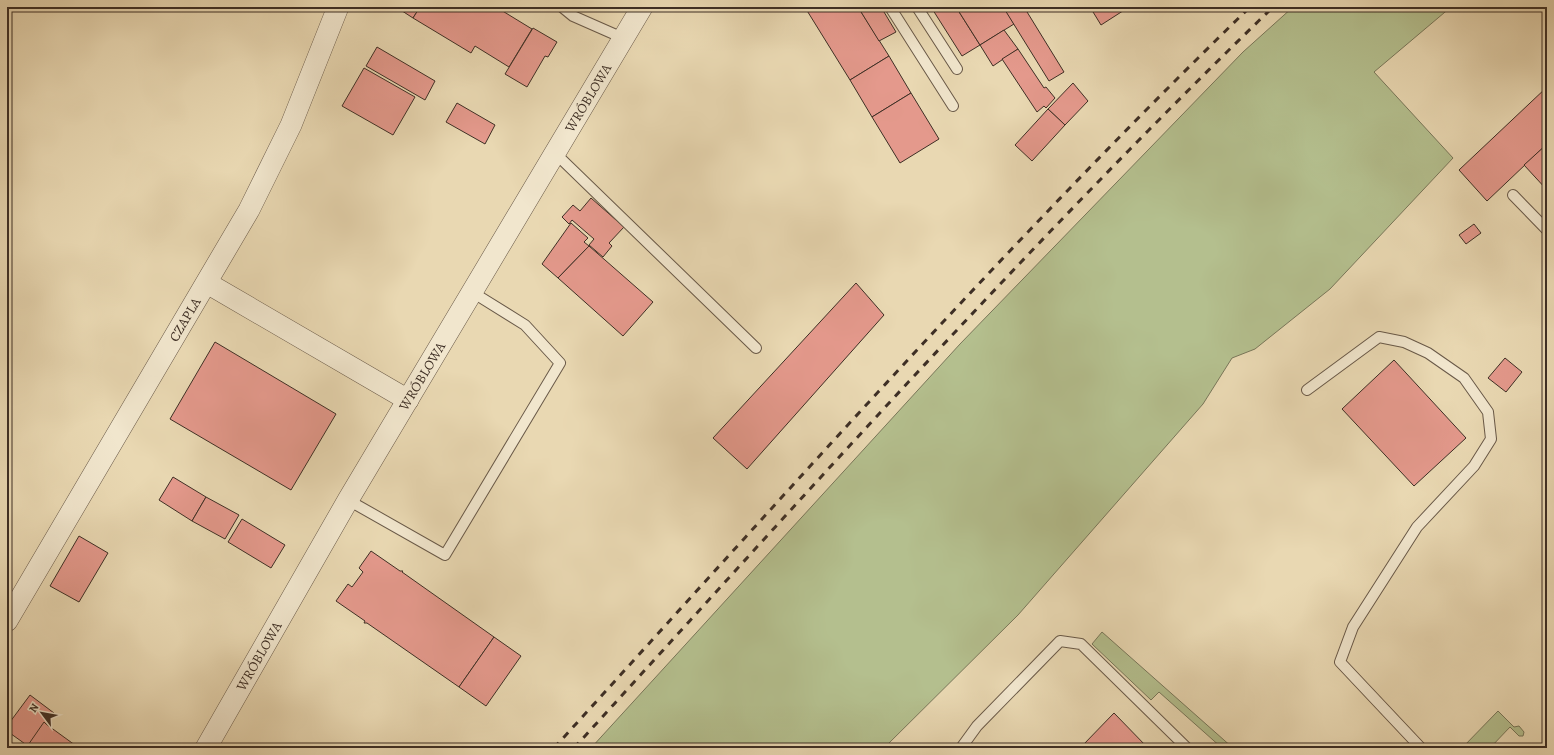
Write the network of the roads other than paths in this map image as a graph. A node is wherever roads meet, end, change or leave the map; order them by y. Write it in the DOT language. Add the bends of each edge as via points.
graph roads {
  1 [pos="338,7"];
  2 [pos="562,7"];
  3 [pos="642,7"];
  4 [pos="890,7"];
  5 [pos="917,7"];
  6 [pos="623,38"];
  7 [pos="957,69"];
  8 [pos="953,106"];
  9 [pos="555,153"];
  10 [pos="1513,195"];
  11 [pos="1547,230"];
  12 [pos="207,283"];
  13 [pos="472,292"];
  14 [pos="756,348"];
  15 [pos="1307,390"];
  16 [pos="408,400"];
  17 [pos="348,500"];
  18 [pos="7,621"];
  19 [pos="206,748"];
  20 [pos="961,748"];
  21 [pos="1187,748"];
  22 [pos="1420,748"];
  1 -- 12 [label="street, CZAPLA" via="291,125 249,210"];
  2 -- 6 [label="lane" via="573,16"];
  3 -- 6 [label="street, WRÓBLOWA"];
  4 -- 8 [label="lane"];
  5 -- 7 [label="lane"];
  6 -- 9 [label="street, WRÓBLOWA"];
  9 -- 13 [label="street, WRÓBLOWA"];
  9 -- 14 [label="lane"];
  10 -- 11 [label="lane"];
  12 -- 16 [label="street"];
  12 -- 18 [label="street, CZAPLA"];
  13 -- 16 [label="street, WRÓBLOWA"];
  13 -- 17 [label="lane" via="525,325 560,363 445,555"];
  15 -- 22 [label="lane" via="1379,337 1404,342 1428,353 1464,378 1488,412 1490,439 1474,466 1417,527 1353,627 1340,662"];
  16 -- 17 [label="street, WRÓBLOWA"];
  17 -- 19 [label="street, WRÓBLOWA"];
  20 -- 21 [label="lane" via="976,726 1060,640 1081,644"];
}
